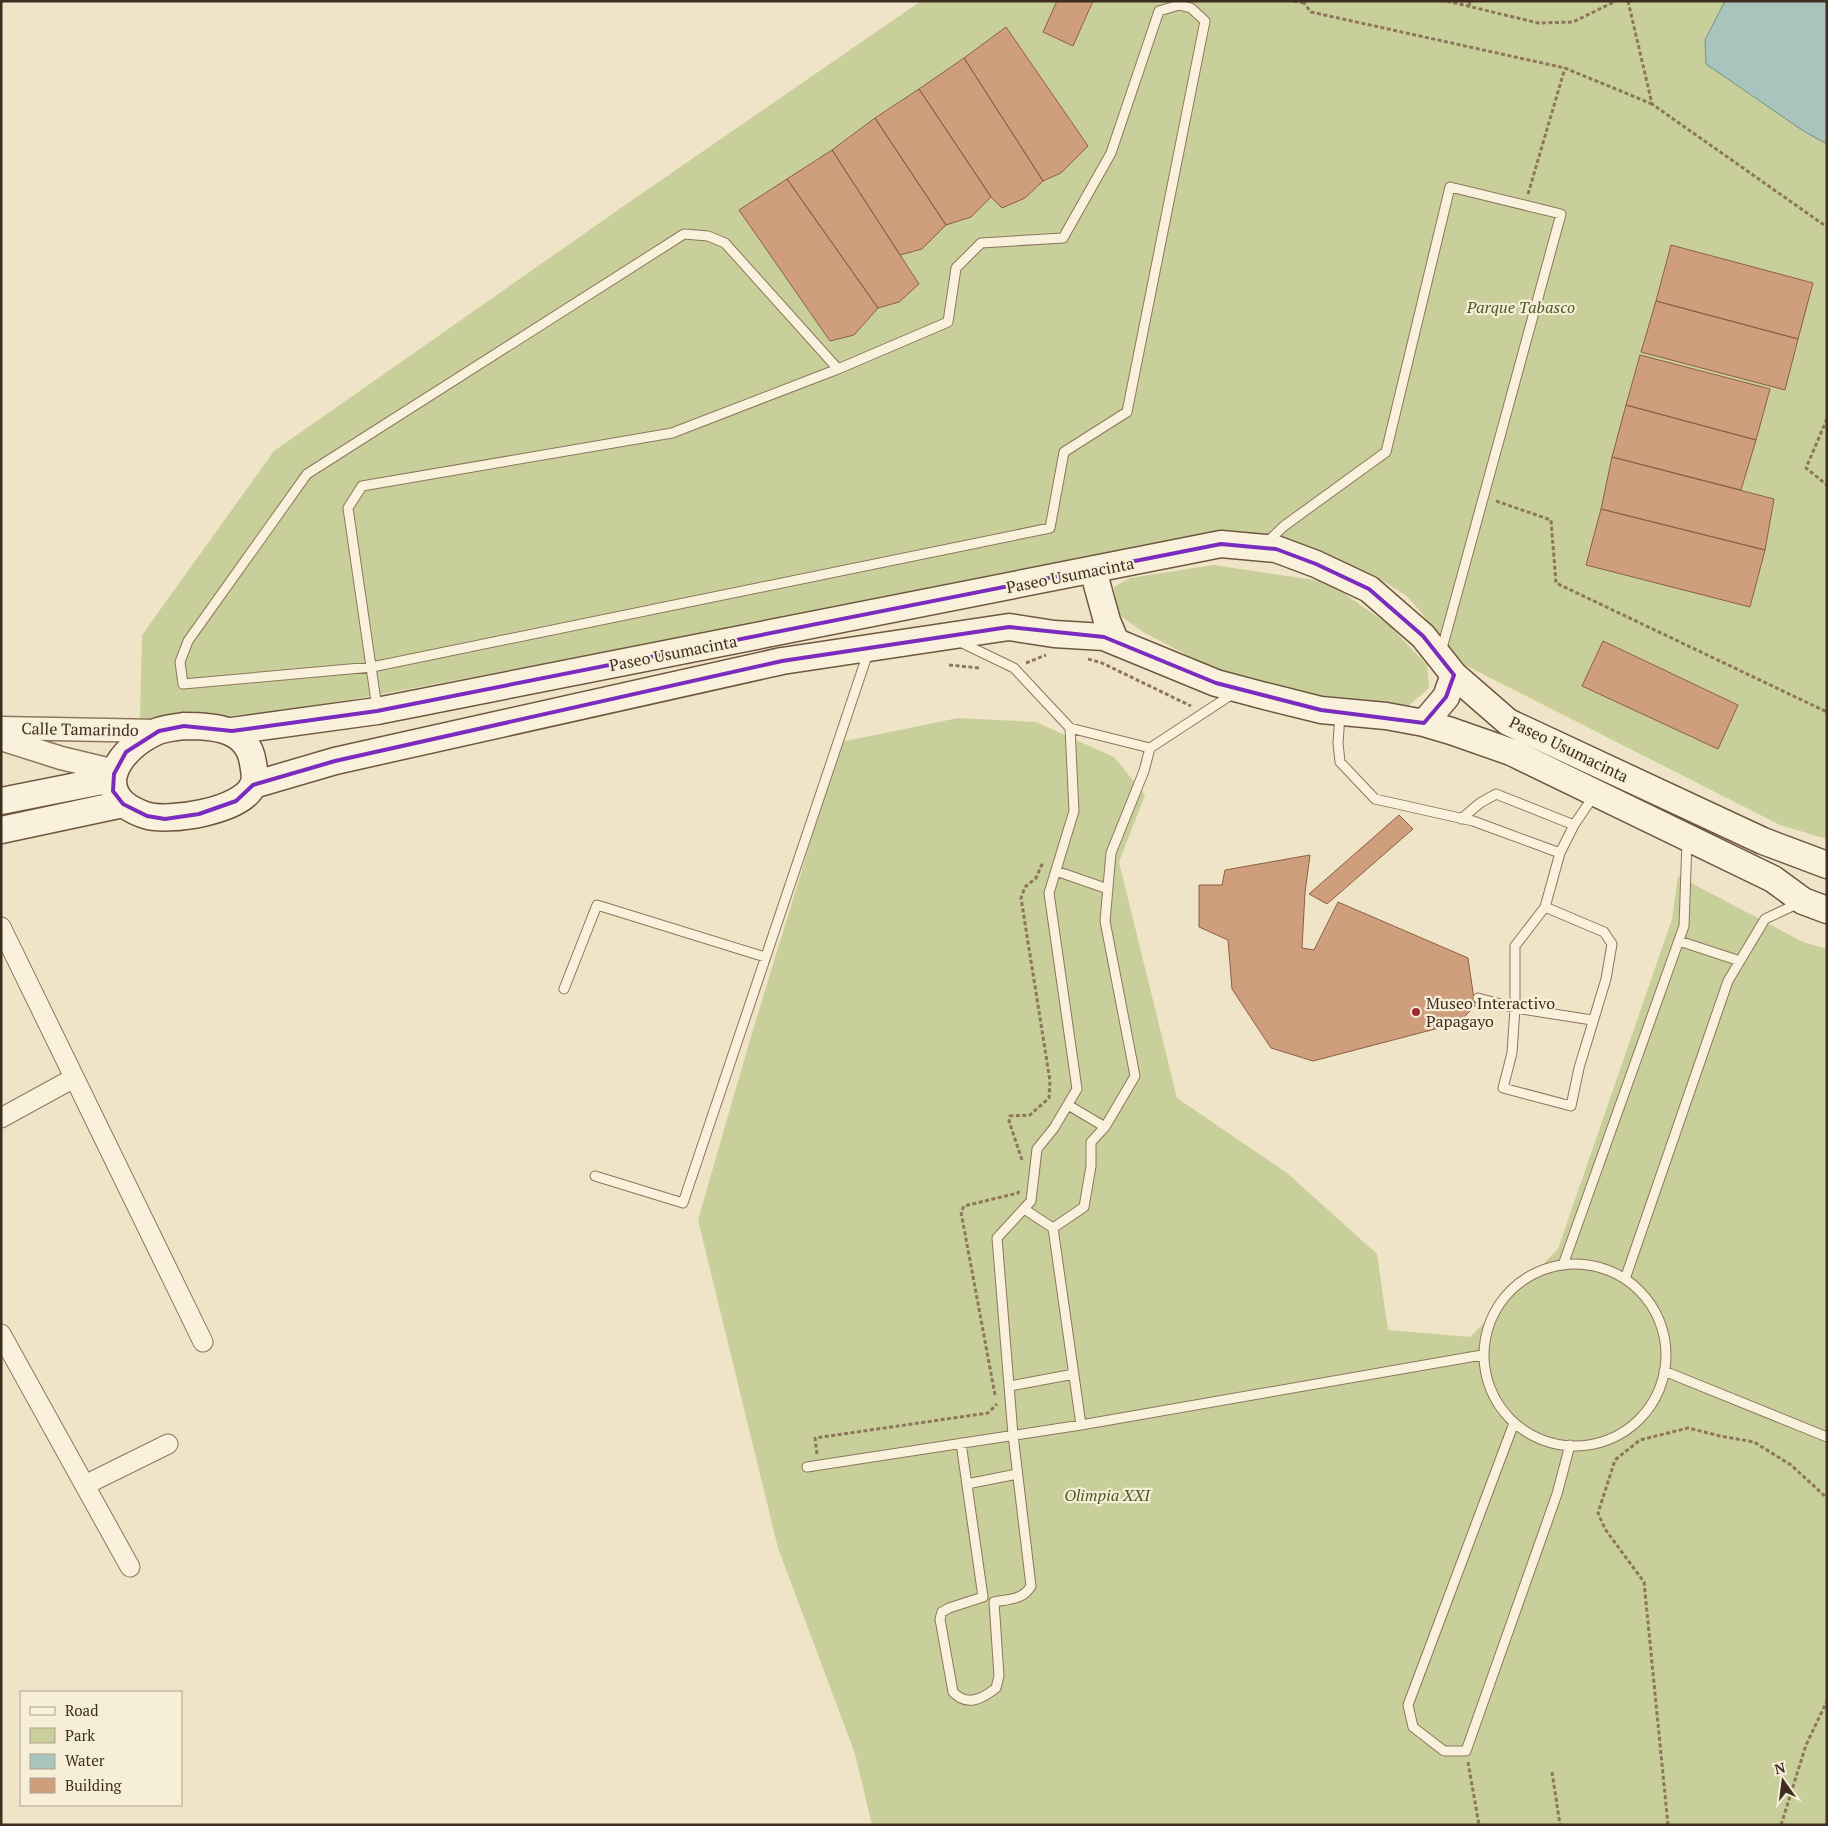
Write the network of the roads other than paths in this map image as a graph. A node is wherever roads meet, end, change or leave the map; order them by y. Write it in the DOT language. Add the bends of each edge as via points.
graph roads {
  1 [pos="838,369"];
  2 [pos="1261,547"];
  3 [pos="1093,570"];
  4 [pos="949,636"];
  5 [pos="1116,642"];
  6 [pos="870,648"];
  7 [pos="1447,666"];
  8 [pos="372,667"];
  9 [pos="1239,689"];
  10 [pos="377,711"];
  11 [pos="1341,712"];
  12 [pos="1424,723"];
  13 [pos="1,728"];
  14 [pos="1070,728"];
  15 [pos="159,731"];
  16 [pos="232,731"];
  17 [pos="1,739"];
  18 [pos="1150,748"];
  19 [pos="114,775"];
  20 [pos="253,785"];
  21 [pos="1596,794"];
  22 [pos="1,801"];
  23 [pos="123,804"];
  24 [pos="1461,819"];
  25 [pos="1574,825"];
  26 [pos="1,830"];
  27 [pos="1687,838"];
  28 [pos="1560,853"];
  29 [pos="1827,865"];
  30 [pos="1056,871"];
  31 [pos="1108,889"];
  32 [pos="1815,905"];
  33 [pos="1546,907"];
  34 [pos="1,927"];
  35 [pos="1678,941"];
  36 [pos="765,957"];
  37 [pos="1740,961"];
  38 [pos="564,989"];
  39 [pos="1478,998"];
  40 [pos="1516,1008"];
  41 [pos="1592,1020"];
  42 [pos="74,1078"];
  43 [pos="1068,1105"];
  44 [pos="1,1118"];
  45 [pos="1105,1127"];
  46 [pos="596,1176"];
  47 [pos="1024,1209"];
  48 [pos="1053,1228"];
  49 [pos="1563,1265"];
  50 [pos="1625,1279"];
  51 [pos="1,1334"];
  52 [pos="203,1342"];
  53 [pos="1482,1355"];
  54 [pos="1664,1371"];
  55 [pos="1074,1374"];
  56 [pos="1010,1386"];
  57 [pos="1514,1423"];
  58 [pos="1082,1425"];
  59 [pos="1013,1435"];
  60 [pos="1827,1437"];
  61 [pos="961,1443"];
  62 [pos="168,1444"];
  63 [pos="1570,1445"];
  64 [pos="807,1467"];
  65 [pos="1017,1474"];
  66 [pos="967,1484"];
  67 [pos="85,1485"];
  68 [pos="130,1567"];
  69 [pos="983,1597"];
  70 [pos="994,1602"];
  1 -- 8 [label="lane" via="672,433 362,486 348,508"];
  1 -- 8 [label="lane" via="725,243 708,236 684,234 332,458 308,474 188,641 180,662 183,684"];
  1 -- 8 [label="lane" via="948,322 956,268 981,243 1062,238 1110,154 1158,11 1179,5 1191,8 1205,22 1127,412 1064,452 1050,528"];
  2 -- 3 [label="main road, Paseo Usumacinta" via="1221,544"];
  2 -- 7 [label="main road, Paseo Usumacinta" via="1276,548 1369,589 1423,636"];
  2 -- 7 [label="lane" via="1284,526 1386,452 1450,187 1560,214 1483,497"];
  3 -- 5 [label="main road"];
  3 -- 10 [label="main road, Paseo Usumacinta"];
  4 -- 5 [label="main road, Paseo Usumacinta" via="1009,627"];
  4 -- 6 [label="main road, Paseo Usumacinta"];
  4 -- 14 [label="lane" via="1014,668"];
  5 -- 9 [label="main road, Paseo Usumacinta" via="1216,683"];
  6 -- 20 [label="main road, Paseo Usumacinta" via="782,662 335,761"];
  6 -- 36 [label="lane"];
  7 -- 12 [label="main road" via="1446,698"];
  7 -- 29 [label="main road, Paseo Usumacinta" via="1508,722 1763,841"];
  8 -- 10 [label="lane"];
  9 -- 11 [label="main road, Paseo Usumacinta"];
  9 -- 18 [label="lane"];
  10 -- 16 [label="main road, Paseo Usumacinta"];
  11 -- 12 [label="main road, Paseo Usumacinta"];
  11 -- 24 [label="lane" via="1340,762 1375,799"];
  12 -- 21 [label="main road, Paseo Usumacinta" via="1511,752"];
  13 -- 15 [label="street, Calle Tamarindo"];
  14 -- 18 [label="lane"];
  14 -- 30 [label="lane" via="1074,811"];
  15 -- 16 [label="main road" via="206,726"];
  15 -- 19 [label="main road" via="126,752"];
  16 -- 20 [label="main road" via="248,748 253,759"];
  17 -- 19 [label="street, Calle Tamarindo"];
  18 -- 31 [label="lane" via="1111,853"];
  19 -- 22 [label="main road"];
  19 -- 23 [label="main road" via="113,791"];
  20 -- 23 [label="main road" via="247,793 216,810 182,817 147,816"];
  21 -- 25 [label="lane"];
  21 -- 27 [label="main road, Paseo Usumacinta"];
  23 -- 26 [label="main road"];
  24 -- 25 [label="lane" via="1496,794"];
  24 -- 28 [label="lane"];
  25 -- 28 [label="lane"];
  27 -- 32 [label="main road, Paseo Usumacinta" via="1773,879"];
  27 -- 35 [label="lane" via="1684,926"];
  28 -- 33 [label="lane"];
  30 -- 31 [label="lane"];
  30 -- 43 [label="lane" via="1049,893 1077,1089"];
  31 -- 45 [label="lane" via="1105,921 1135,1076"];
  32 -- 37 [label="lane" via="1765,919"];
  33 -- 40 [label="lane" via="1515,946"];
  33 -- 41 [label="lane" via="1604,932 1612,944 1606,979"];
  34 -- 42 [label="street"];
  35 -- 37 [label="lane"];
  35 -- 49 [label="lane"];
  36 -- 38 [label="lane" via="597,905"];
  36 -- 46 [label="lane" via="683,1203"];
  37 -- 50 [label="lane" via="1728,981"];
  39 -- 40 [label="lane"];
  40 -- 41 [label="lane"];
  40 -- 41 [label="lane" via="1512,1053 1503,1088 1571,1106"];
  42 -- 44 [label="street"];
  42 -- 52 [label="street"];
  43 -- 45 [label="lane"];
  43 -- 47 [label="lane" via="1037,1150 1032,1201"];
  45 -- 48 [label="lane" via="1091,1142 1091,1166 1084,1207"];
  47 -- 48 [label="lane"];
  47 -- 56 [label="lane" via="997,1238"];
  48 -- 55 [label="lane"];
  49 -- 50 [label="lane" via="1578,1263 1606,1268"];
  49 -- 53 [label="lane" via="1548,1267 1522,1279 1501,1300 1487,1326"];
  50 -- 54 [label="lane" via="1652,1304 1664,1331 1667,1360"];
  51 -- 67 [label="street"];
  53 -- 57 [label="lane" via="1488,1386 1503,1413"];
  53 -- 58 [label="lane"];
  54 -- 60 [label="lane"];
  54 -- 63 [label="lane" via="1660,1389 1644,1416 1619,1436 1589,1446"];
  55 -- 56 [label="lane"];
  55 -- 58 [label="lane"];
  56 -- 59 [label="lane"];
  57 -- 63 [label="lane" via="1527,1434 1557,1445"];
  57 -- 63 [label="lane" via="1408,1705 1413,1727 1444,1751 1466,1751 1557,1494"];
  58 -- 59 [label="lane"];
  59 -- 61 [label="lane"];
  59 -- 65 [label="lane"];
  61 -- 64 [label="lane"];
  61 -- 66 [label="lane"];
  62 -- 67 [label="street"];
  65 -- 66 [label="lane"];
  65 -- 70 [label="lane" via="1031,1586 1020,1598"];
  66 -- 69 [label="lane"];
  67 -- 68 [label="street"];
  69 -- 70 [label="lane"];
  69 -- 70 [label="lane" via="949,1608 942,1612 940,1620 953,1692 959,1698 977,1700 996,1688 1000,1676"];
}
